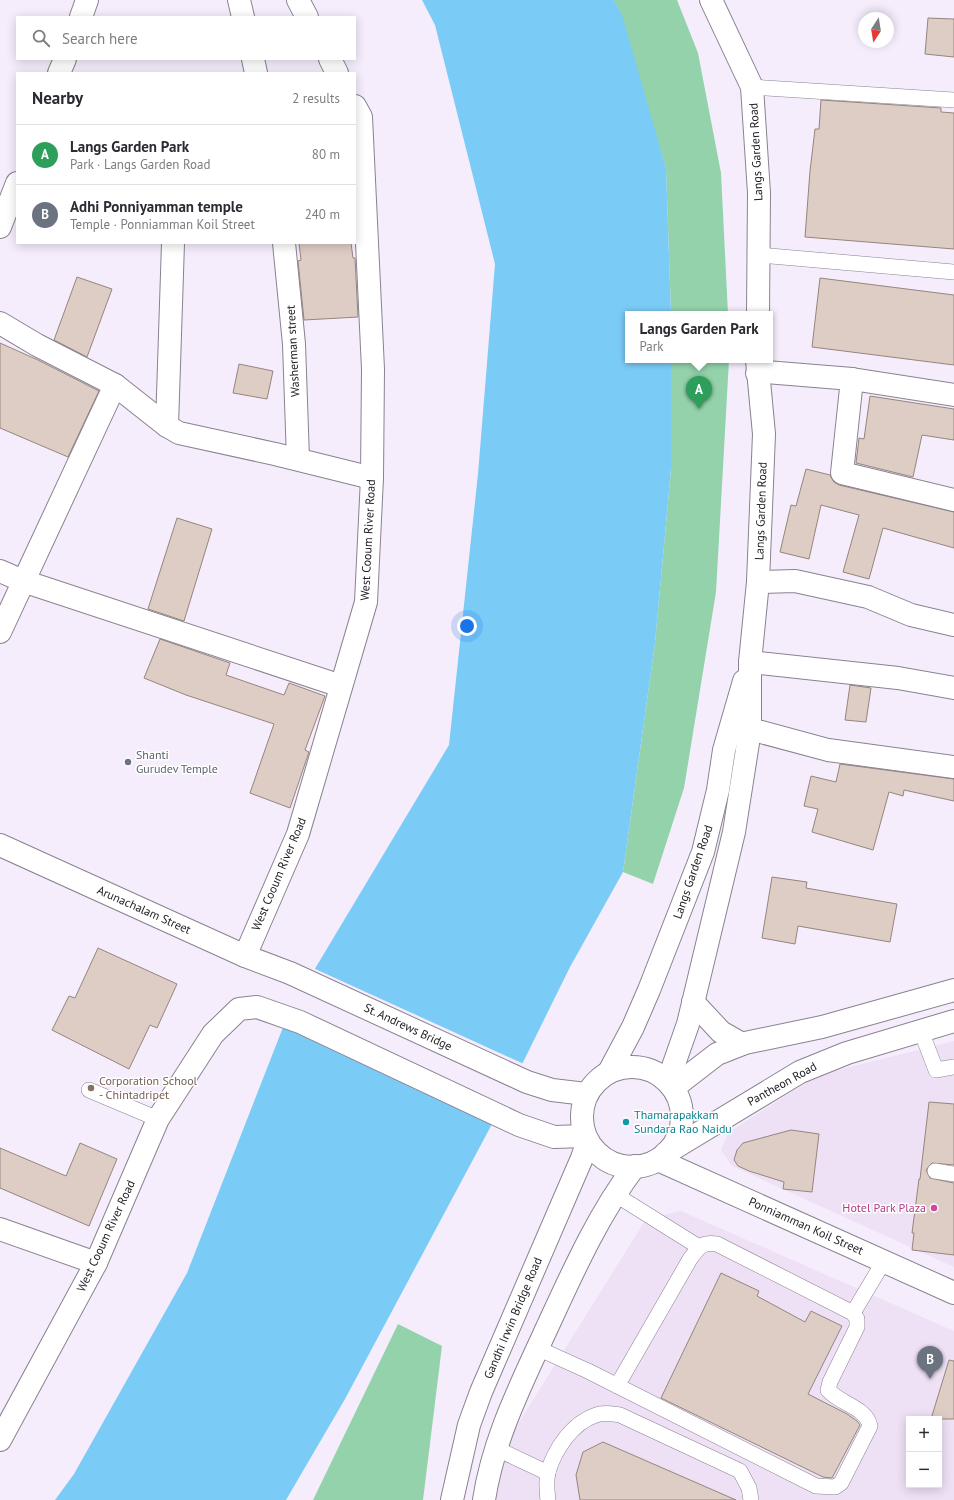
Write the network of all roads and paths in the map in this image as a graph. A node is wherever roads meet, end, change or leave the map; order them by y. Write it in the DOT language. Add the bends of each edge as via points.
graph roads {
  1 [pos="88,0"];
  2 [pos="239,0"];
  3 [pos="298,0"];
  4 [pos="711,0"];
  5 [pos="81,16"];
  6 [pos="243,16"];
  7 [pos="306,16"];
  8 [pos="65,60"];
  9 [pos="253,60"];
  10 [pos="330,60"];
  11 [pos="59,72"];
  12 [pos="256,72"];
  13 [pos="336,72"];
  14 [pos="752,87"];
  15 [pos="954,100"];
  16 [pos="356,108"];
  17 [pos="16,186"];
  18 [pos="0,227"];
  19 [pos="173,244"];
  20 [pos="284,244"];
  21 [pos="758,255"];
  22 [pos="954,272"];
  23 [pos="758,311"];
  24 [pos="0,323"];
  25 [pos="757,366"];
  26 [pos="852,379"];
  27 [pos="115,384"];
  28 [pos="954,395"];
  29 [pos="167,426"];
  30 [pos="298,459"];
  31 [pos="372,478"];
  32 [pos="954,500"];
  33 [pos="0,571"];
  34 [pos="23,581"];
  35 [pos="758,582"];
  36 [pos="954,626"];
  37 [pos="0,632"];
  38 [pos="750,662"];
  39 [pos="341,686"];
  40 [pos="954,688"];
  41 [pos="750,730"];
  42 [pos="954,767"];
  43 [pos="0,845"];
  44 [pos="244,956"];
  45 [pos="290,973"];
  46 [pos="954,990"];
  47 [pos="694,1002"];
  48 [pos="874,1012"];
  49 [pos="954,1021"];
  50 [pos="921,1031"];
  51 [pos="883,1042"];
  52 [pos="742,1044"];
  53 [pos="954,1068"];
  54 [pos="609,1072"];
  55 [pos="670,1085"];
  56 [pos="89,1090"];
  57 [pos="586,1094"];
  58 [pos="158,1119"];
  59 [pos="554,1137"];
  60 [pos="587,1139"];
  61 [pos="662,1156"];
  62 [pos="635,1166"];
  63 [pos="935,1171"];
  64 [pos="954,1174"];
  65 [pos="574,1177"];
  66 [pos="616,1195"];
  67 [pos="0,1229"];
  68 [pos="699,1247"];
  69 [pos="884,1261"];
  70 [pos="96,1263"];
  71 [pos="954,1293"];
  72 [pos="853,1313"];
  73 [pos="537,1348"];
  74 [pos="617,1386"];
  75 [pos="1,1438"];
  76 [pos="495,1448"];
  77 [pos="548,1473"];
  78 [pos="452,1500"];
  79 [pos="484,1500"];
  80 [pos="548,1500"];
  81 [pos="751,1500"];
  1 -- 5 [label="street"];
  2 -- 6 [label="street"];
  3 -- 7 [label="street"];
  4 -- 14 [label="street, Langs Garden Road"];
  8 -- 11 [label="street"];
  9 -- 12 [label="street"];
  10 -- 13 [label="street"];
  14 -- 15 [label="lane"];
  14 -- 21 [label="street, Langs Garden Road" via="759,193"];
  16 -- 31 [label="street, West Cooum River Road" via="362,125 373,369"];
  17 -- 18 [label="street"];
  19 -- 29 [label="street"];
  20 -- 30 [label="street, Washerman street" via="294,344"];
  21 -- 22 [label="lane"];
  21 -- 23 [label="street, Langs Garden Road"];
  24 -- 27 [label="street"];
  25 -- 26 [label="street" via="766,372"];
  25 -- 35 [label="street, Langs Garden Road" via="764,434"];
  26 -- 28 [label="street"];
  26 -- 32 [label="street" via="842,473"];
  27 -- 29 [label="street"];
  27 -- 34 [label="street"];
  29 -- 30 [label="street" via="179,434"];
  30 -- 31 [label="street"];
  31 -- 39 [label="street, West Cooum River Road" via="366,602"];
  33 -- 34 [label="street"];
  34 -- 37 [label="street"];
  34 -- 39 [label="street"];
  35 -- 36 [label="street" via="795,581 868,597 911,615"];
  35 -- 38 [label="street, Langs Garden Road"];
  38 -- 40 [label="street" via="898,678"];
  38 -- 41 [label="street, Langs Garden Road"];
  38 -- 54 [label="street, Langs Garden Road" via="724,750 718,790 703,852 643,1005"];
  39 -- 44 [label="street, West Cooum River Road" via="298,834"];
  41 -- 42 [label="street" via="828,750"];
  41 -- 47 [label="street, Langs Garden Road" via="734,832"];
  43 -- 44 [label="street, Arunachalam Street"];
  44 -- 45 [label="street, Arunachalam Street"];
  45 -- 57 [label="street, St. Andrews Bridge" via="527,1082 552,1090"];
  46 -- 48 [label="street"];
  47 -- 52 [label="street" via="720,1032"];
  47 -- 55 [label="street, Langs Garden Road"];
  48 -- 51 [label="street"];
  48 -- 52 [label="street" via="822,1027"];
  49 -- 50 [label="street, Pantheon Road"];
  50 -- 51 [label="street, Pantheon Road"];
  50 -- 53 [label="lane" via="936,1070"];
  51 -- 61 [label="street, Pantheon Road" via="819,1063 778,1083"];
  52 -- 55 [label="street" via="717,1054"];
  54 -- 55 [label="street" via="624,1067 640,1067 655,1072"];
  54 -- 57 [label="street" via="596,1081"];
  55 -- 61 [label="street" via="678,1098 682,1122 674,1144"];
  56 -- 58 [label="lane"];
  57 -- 60 [label="street" via="581,1115"];
  58 -- 59 [label="street, West Cooum River Road" via="213,1034 239,1009 249,1006 271,1010 300,1022 519,1125"];
  58 -- 70 [label="street, West Cooum River Road"];
  59 -- 60 [label="street"];
  59 -- 65 [label="street" via="568,1154"];
  60 -- 62 [label="street" via="596,1152 608,1160 621,1166"];
  60 -- 65 [label="street, Gandhi Irwin Bridge Road"];
  61 -- 62 [label="street"];
  61 -- 69 [label="street, Ponniamman Koil Street"];
  62 -- 66 [label="street"];
  63 -- 64 [label="lane"];
  65 -- 78 [label="street, Gandhi Irwin Bridge Road" via="481,1392 470,1425"];
  66 -- 68 [label="lane"];
  66 -- 73 [label="street" via="577,1264"];
  67 -- 70 [label="street"];
  68 -- 72 [label="lane" via="707,1242 717,1244"];
  68 -- 74 [label="lane"];
  69 -- 71 [label="street, Ponniamman Koil Street"];
  69 -- 72 [label="lane"];
  70 -- 75 [label="street, West Cooum River Road"];
  72 -- 74 [label="lane" via="857,1319 857,1327 828,1390 834,1397 868,1418 870,1426 841,1483 835,1487 816,1486"];
  73 -- 74 [label="lane"];
  73 -- 76 [label="street" via="507,1414"];
  76 -- 77 [label="lane"];
  76 -- 79 [label="street"];
  77 -- 80 [label="lane"];
  77 -- 81 [label="lane" via="559,1448 570,1432 595,1415 607,1413 620,1415 740,1472 749,1488"];
}
